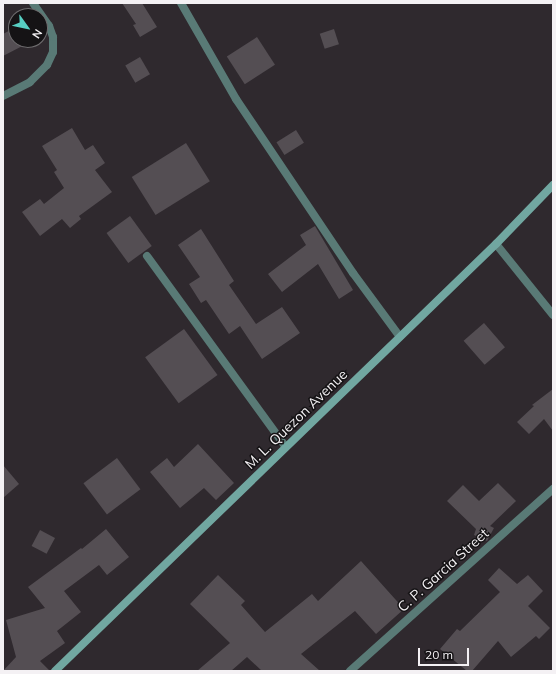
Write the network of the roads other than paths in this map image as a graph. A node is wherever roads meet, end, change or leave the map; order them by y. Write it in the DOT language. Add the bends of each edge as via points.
graph roads {
  1 [pos="33,3"];
  2 [pos="181,3"];
  3 [pos="3,96"];
  4 [pos="553,185"];
  5 [pos="496,244"];
  6 [pos="147,256"];
  7 [pos="553,315"];
  8 [pos="400,337"];
  9 [pos="286,447"];
  10 [pos="553,489"];
  11 [pos="55,671"];
  12 [pos="350,671"];
  1 -- 3 [label="street" via="49,26 53,37 53,52 47,65 30,82"];
  2 -- 8 [label="street" via="236,99 345,261"];
  4 -- 5 [label="main road, M. L. Quezon Avenue"];
  5 -- 7 [label="street"];
  5 -- 8 [label="main road, M. L. Quezon Avenue"];
  6 -- 9 [label="street"];
  8 -- 9 [label="main road, M. L. Quezon Avenue"];
  9 -- 11 [label="main road, M. L. Quezon Avenue"];
  10 -- 12 [label="street, C. P. Garcia Street"];
}
